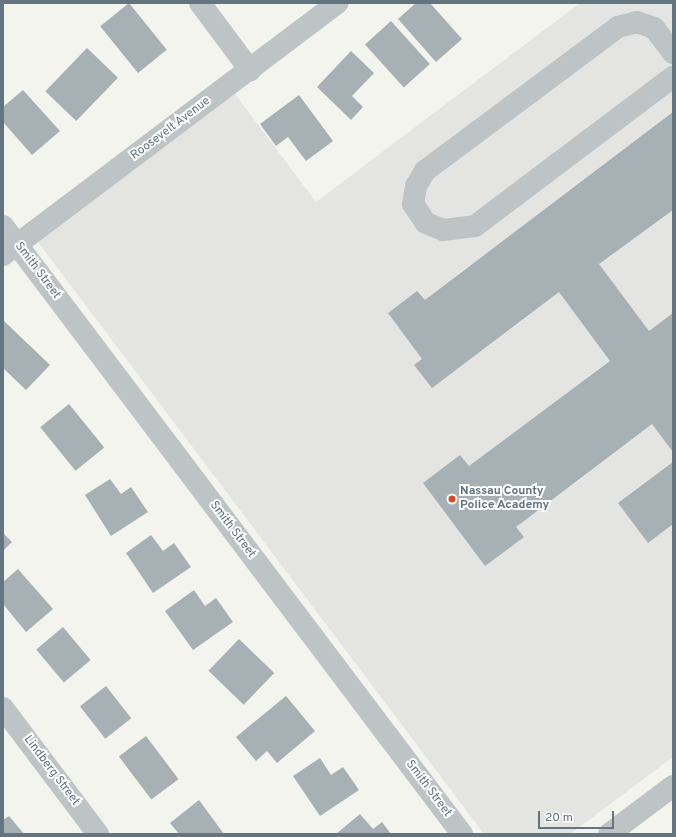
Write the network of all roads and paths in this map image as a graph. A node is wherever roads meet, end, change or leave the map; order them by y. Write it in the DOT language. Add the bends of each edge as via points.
graph roads {
  1 [pos="200,3"];
  2 [pos="338,3"];
  3 [pos="673,53"];
  4 [pos="250,70"];
  5 [pos="673,77"];
  6 [pos="3,226"];
  7 [pos="10,250"];
  8 [pos="3,708"];
  9 [pos="673,786"];
  10 [pos="98,834"];
  11 [pos="462,834"];
  12 [pos="609,834"];
  1 -- 4 [label="street"];
  2 -- 4 [label="street, Roosevelt Avenue"];
  3 -- 5 [label="street" via="654,28 637,22 618,27 425,171 416,186 413,204 426,222 443,230 475,226"];
  4 -- 7 [label="street, Roosevelt Avenue"];
  6 -- 7 [label="street, Smith Street"];
  7 -- 11 [label="street, Smith Street"];
  8 -- 10 [label="street, Lindberg Street"];
  9 -- 12 [label="street"];
}
